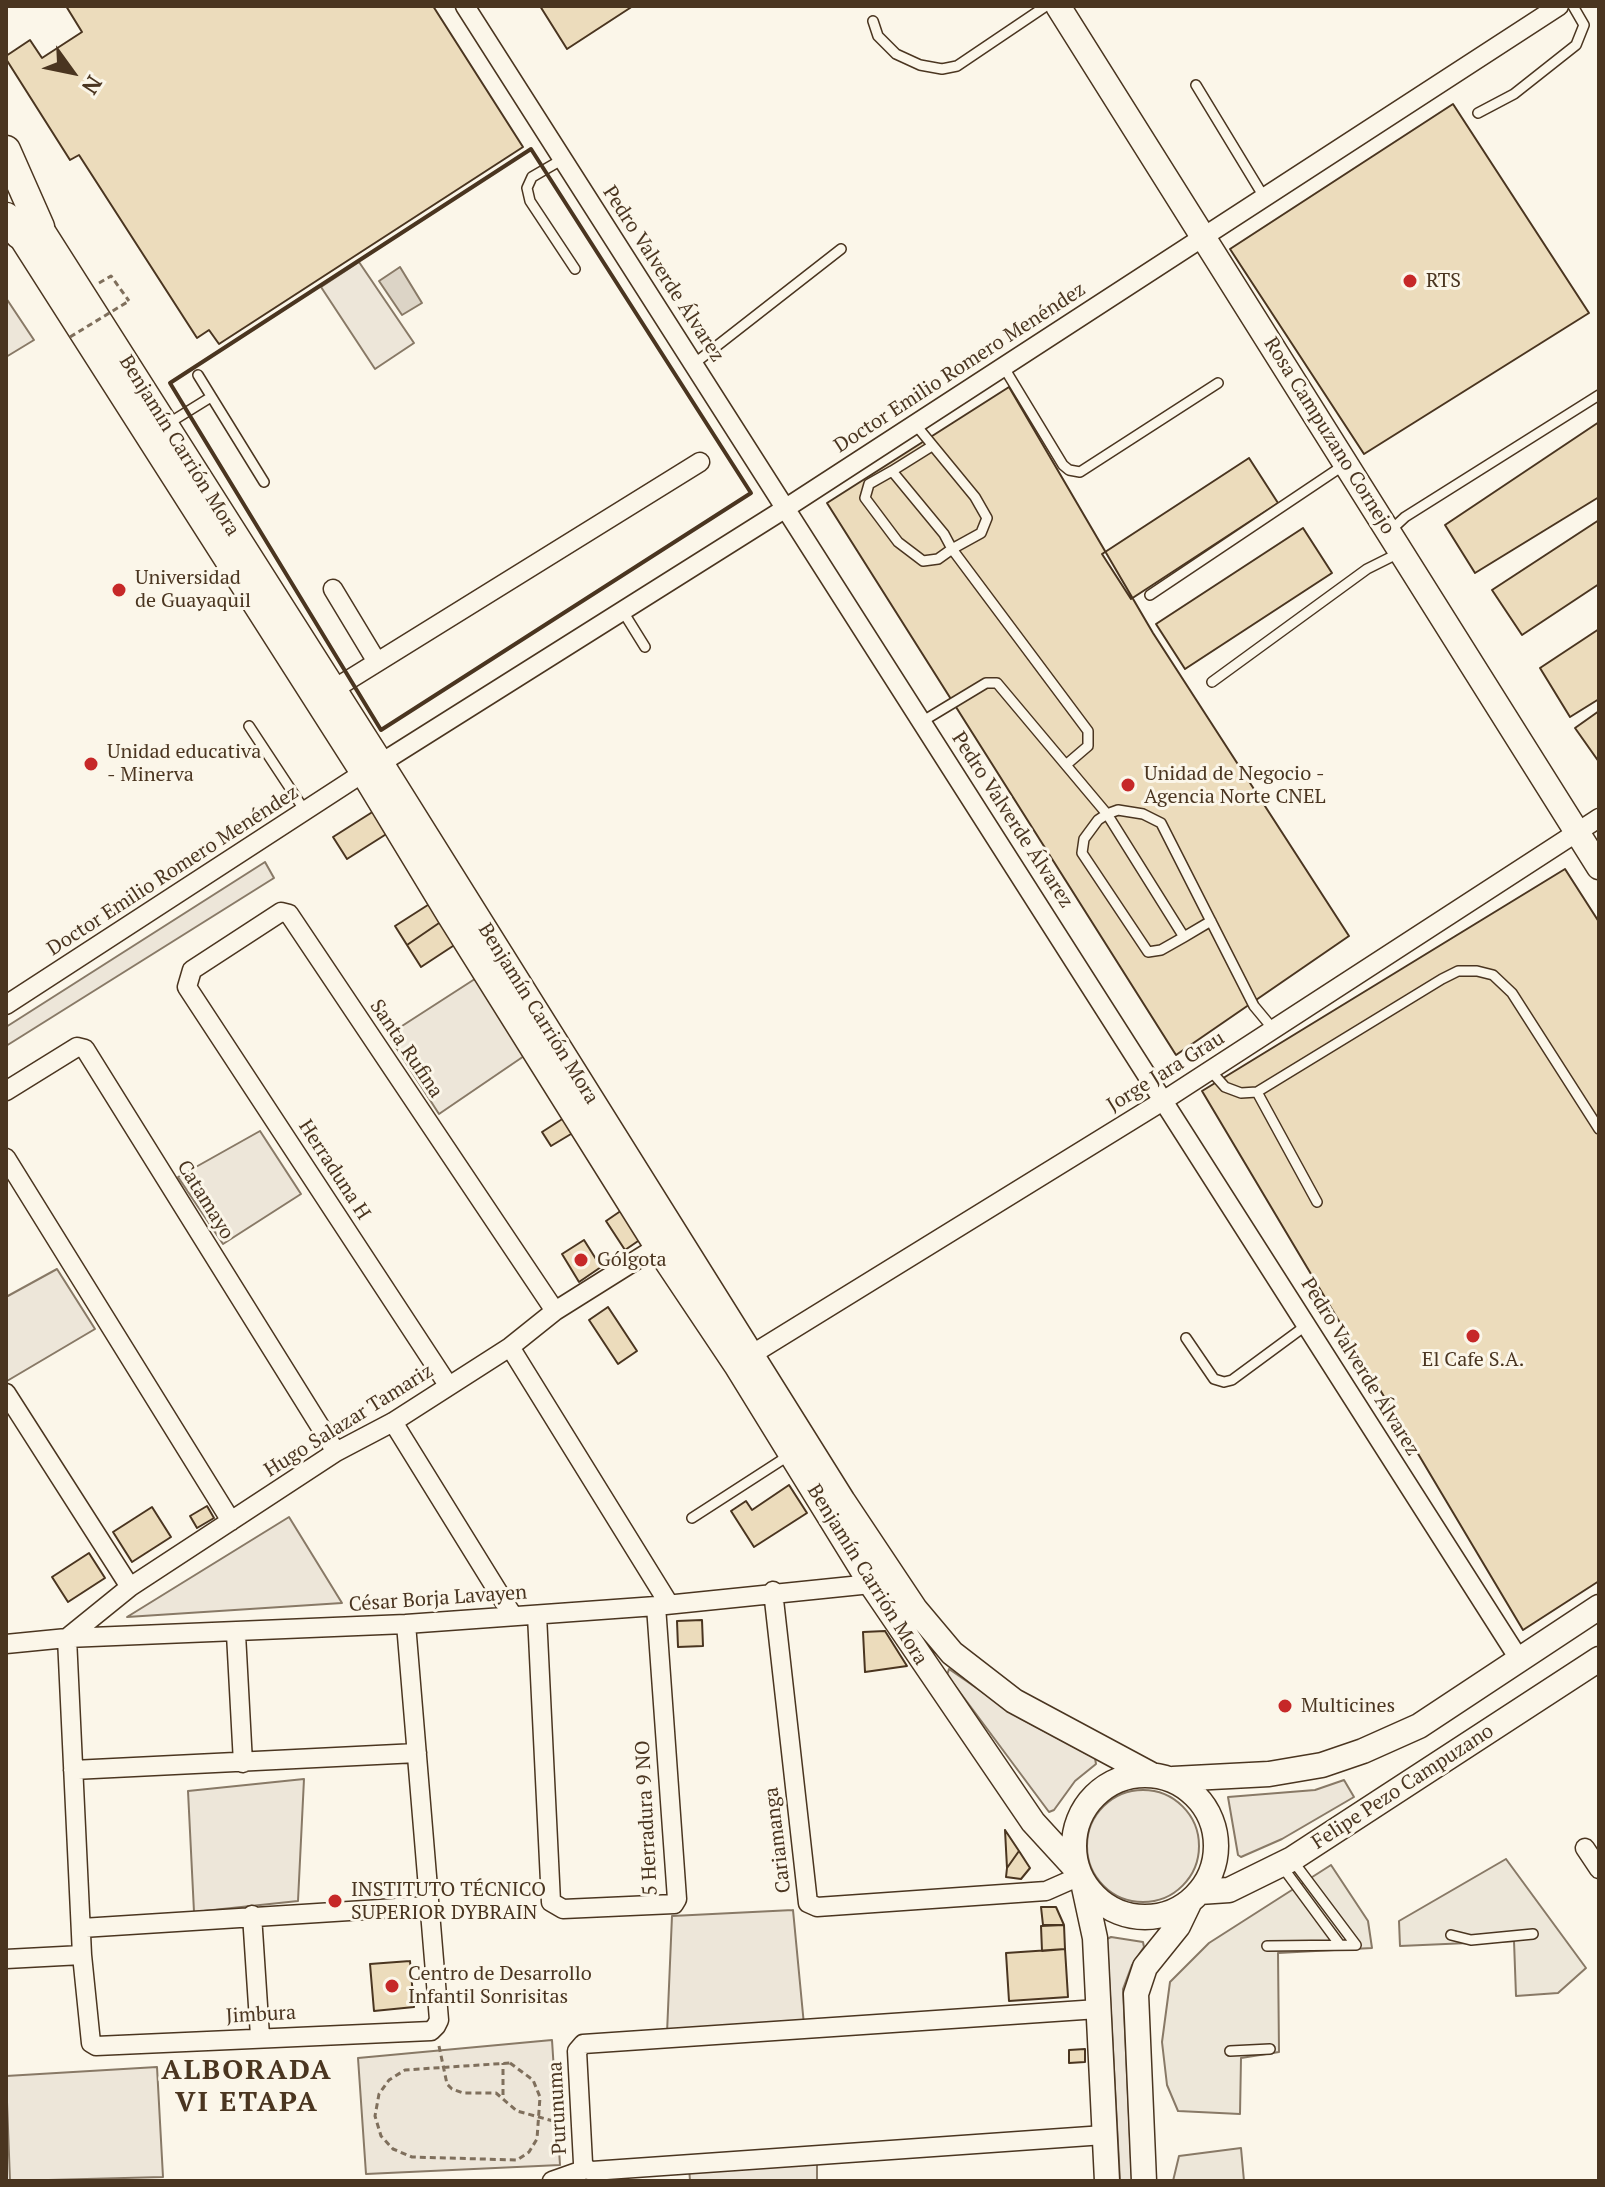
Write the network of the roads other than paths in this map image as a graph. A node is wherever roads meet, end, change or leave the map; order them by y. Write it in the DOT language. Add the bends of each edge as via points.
graph roads {
  1 [pos="465,6"];
  2 [pos="1559,6"];
  3 [pos="1573,6"];
  4 [pos="1059,8"];
  5 [pos="873,21"];
  6 [pos="1196,85"];
  7 [pos="1478,113"];
  8 [pos="6,150"];
  9 [pos="563,159"];
  10 [pos="6,173"];
  11 [pos="1264,197"];
  12 [pos="18,223"];
  13 [pos="1203,236"];
  14 [pos="841,249"];
  15 [pos="575,269"];
  16 [pos="695,363"];
  17 [pos="1003,366"];
  18 [pos="198,375"];
  19 [pos="1218,383"];
  20 [pos="1599,395"];
  21 [pos="211,397"];
  22 [pos="915,424"];
  23 [pos="166,425"];
  24 [pos="932,446"];
  25 [pos="700,462"];
  26 [pos="1346,463"];
  27 [pos="892,471"];
  28 [pos="264,482"];
  29 [pos="786,508"];
  30 [pos="1396,542"];
  31 [pos="952,549"];
  32 [pos="333,589"];
  33 [pos="1150,595"];
  34 [pos="622,610"];
  35 [pos="645,647"];
  36 [pos="377,662"];
  37 [pos="1212,682"];
  38 [pos="334,689"];
  39 [pos="923,721"];
  40 [pos="249,726"];
  41 [pos="1067,764"];
  42 [pos="372,768"];
  43 [pos="305,811"];
  44 [pos="1107,814"];
  45 [pos="1599,818"];
  46 [pos="1578,832"];
  47 [pos="1599,867"];
  48 [pos="1211,921"];
  49 [pos="1184,937"];
  50 [pos="187,978"];
  51 [pos="7,1001"];
  52 [pos="1274,1030"];
  53 [pos="1210,1070"];
  54 [pos="6,1091"];
  55 [pos="1257,1092"];
  56 [pos="1166,1099"];
  57 [pos="1599,1129"];
  58 [pos="6,1158"];
  59 [pos="1317,1202"];
  60 [pos="657,1247"];
  61 [pos="555,1311"];
  62 [pos="1308,1324"];
  63 [pos="1186,1338"];
  64 [pos="510,1347"];
  65 [pos="751,1355"];
  66 [pos="448,1385"];
  67 [pos="6,1393"];
  68 [pos="393,1422"];
  69 [pos="336,1452"];
  70 [pos="791,1454"];
  71 [pos="692,1518"];
  72 [pos="231,1521"];
  73 [pos="871,1584"];
  74 [pos="130,1587"];
  75 [pos="773,1591"];
  76 [pos="663,1605"];
  77 [pos="1599,1607"];
  78 [pos="537,1615"];
  79 [pos="513,1616"];
  80 [pos="406,1624"];
  81 [pos="236,1634"];
  82 [pos="67,1638"];
  83 [pos="6,1644"];
  84 [pos="1519,1659"];
  85 [pos="1599,1659"];
  86 [pos="417,1753"];
  87 [pos="243,1763"];
  88 [pos="73,1770"];
  89 [pos="1162,1776"];
  90 [pos="1585,1848"];
  91 [pos="1287,1862"];
  92 [pos="1599,1869"];
  93 [pos="1080,1877"];
  94 [pos="1194,1897"];
  95 [pos="428,1906"];
  96 [pos="252,1915"];
  97 [pos="82,1928"];
  98 [pos="1533,1934"];
  99 [pos="1451,1935"];
  100 [pos="1340,1945"];
  101 [pos="1267,1946"];
  102 [pos="82,1955"];
  103 [pos="6,1959"];
  104 [pos="1098,2009"];
  105 [pos="260,2036"];
  106 [pos="1270,2049"];
  107 [pos="1230,2051"];
  108 [pos="1104,2135"];
  109 [pos="584,2163"];
  110 [pos="552,2181"];
  111 [pos="1107,2181"];
  112 [pos="1144,2181"];
  1 -- 9 [label="street, Pedro Valverde Álvarez"];
  2 -- 11 [label="street, Doctor Emilio Romero Menéndez"];
  3 -- 7 [label="lane" via="1584,25 1576,45 1514,94"];
  4 -- 5 [label="lane" via="957,66 942,69 896,54 878,36"];
  4 -- 13 [label="main road, Rosa Campuzano Cornejo"];
  6 -- 11 [label="lane"];
  8 -- 12 [label="main road"];
  9 -- 15 [label="lane" via="532,177 527,188 530,201"];
  9 -- 16 [label="street, Pedro Valverde Álvarez"];
  10 -- 12 [label="main road, Benjamín Carrión Mora"];
  11 -- 13 [label="street, Doctor Emilio Romero Menéndez"];
  12 -- 23 [label="main road, Benjamín Carrión Mora"];
  12 -- 42 [label="main road, Benjamín Carrión Mora"];
  13 -- 17 [label="street, Doctor Emilio Romero Menéndez"];
  13 -- 26 [label="main road, Rosa Campuzano Cornejo"];
  14 -- 16 [label="lane"];
  16 -- 29 [label="street, Pedro Valverde Álvarez"];
  17 -- 19 [label="lane" via="1063,465 1080,472"];
  17 -- 22 [label="street, Doctor Emilio Romero Menéndez"];
  18 -- 21 [label="lane"];
  20 -- 30 [label="lane" via="1405,517"];
  21 -- 23 [label="lane"];
  21 -- 28 [label="lane"];
  22 -- 24 [label="lane"];
  22 -- 29 [label="street, Doctor Emilio Romero Menéndez"];
  23 -- 38 [label="main road, Benjamín Carrión Mora"];
  24 -- 27 [label="lane"];
  24 -- 31 [label="lane" via="987,518 981,533"];
  25 -- 36 [label="street"];
  26 -- 30 [label="main road, Rosa Campuzano Cornejo"];
  26 -- 33 [label="lane"];
  27 -- 31 [label="lane"];
  27 -- 31 [label="lane" via="864,491 880,521 923,561"];
  29 -- 34 [label="street, Doctor Emilio Romero Menéndez"];
  29 -- 39 [label="street, Pedro Valverde Álvarez"];
  30 -- 37 [label="lane"];
  30 -- 46 [label="main road, Rosa Campuzano Cornejo"];
  31 -- 41 [label="lane" via="1088,731 1088,746"];
  32 -- 36 [label="street"];
  34 -- 35 [label="lane"];
  34 -- 42 [label="street, Doctor Emilio Romero Menéndez"];
  36 -- 38 [label="street"];
  38 -- 42 [label="main road, Benjamín Carrión Mora"];
  39 -- 41 [label="lane" via="986,683 997,683"];
  39 -- 56 [label="street, Pedro Valverde Álvarez"];
  40 -- 43 [label="lane"];
  41 -- 44 [label="lane"];
  42 -- 43 [label="street, Doctor Emilio Romero Menéndez"];
  42 -- 60 [label="main road, Benjamín Carrión Mora"];
  42 -- 65 [label="main road, Benjamín Carrión Mora"];
  43 -- 51 [label="street, Doctor Emilio Romero Menéndez"];
  44 -- 48 [label="lane" via="1143,814 1161,823"];
  44 -- 49 [label="lane"];
  44 -- 49 [label="lane" via="1090,827 1082,853 1148,952"];
  45 -- 46 [label="street, Jorge Jara Grau"];
  46 -- 47 [label="main road, Rosa Campuzano Cornejo"];
  46 -- 52 [label="street, Jorge Jara Grau"];
  48 -- 49 [label="lane"];
  48 -- 52 [label="lane" via="1254,1006"];
  50 -- 61 [label="street, Santa Rufina" via="281,912 289,914"];
  50 -- 66 [label="street, Herraduna H" via="187,987"];
  52 -- 53 [label="street, Jorge Jara Grau"];
  53 -- 55 [label="lane" via="1225,1087"];
  53 -- 56 [label="street, Jorge Jara Grau"];
  54 -- 69 [label="street, Catamayo" via="77,1047 85,1049"];
  55 -- 57 [label="lane" via="1442,979 1458,971 1477,971 1493,975 1512,993"];
  55 -- 59 [label="lane"];
  56 -- 62 [label="street, Pedro Valverde Álvarez"];
  56 -- 65 [label="street, Jorge Jara Grau"];
  58 -- 72 [label="street"];
  60 -- 61 [label="street, Hugo Salazar Tamariz"];
  60 -- 70 [label="main road, Benjamín Carrión Mora"];
  61 -- 64 [label="street, Hugo Salazar Tamariz"];
  62 -- 63 [label="lane" via="1224,1382 1214,1379"];
  62 -- 84 [label="street, Pedro Valverde Álvarez"];
  64 -- 66 [label="street, Hugo Salazar Tamariz"];
  64 -- 76 [label="street"];
  65 -- 89 [label="main road, Benjamín Carrión Mora" via="933,1633 1014,1701"];
  66 -- 68 [label="street, Hugo Salazar Tamariz"];
  67 -- 74 [label="street"];
  68 -- 69 [label="street, Hugo Salazar Tamariz"];
  68 -- 79 [label="street"];
  69 -- 72 [label="street, Hugo Salazar Tamariz"];
  70 -- 71 [label="lane"];
  70 -- 73 [label="main road, Benjamín Carrión Mora"];
  72 -- 74 [label="street, Hugo Salazar Tamariz"];
  73 -- 75 [label="street, César Borja Lavayen"];
  73 -- 93 [label="main road, Benjamín Carrión Mora" via="1033,1822"];
  74 -- 82 [label="street, Hugo Salazar Tamariz"];
  75 -- 76 [label="street, César Borja Lavayen"];
  75 -- 93 [label="street, Cariamanga" via="808,1903 817,1907 1046,1891"];
  76 -- 78 [label="street, César Borja Lavayen"];
  76 -- 78 [label="street, 5 Herradura 9 NO" via="674,1904 563,1909 551,1902"];
  77 -- 84 [label="main road"];
  78 -- 79 [label="street, César Borja Lavayen"];
  79 -- 80 [label="street, César Borja Lavayen"];
  80 -- 81 [label="street, César Borja Lavayen"];
  80 -- 86 [label="street, Jimbura"];
  81 -- 82 [label="street, César Borja Lavayen"];
  81 -- 87 [label="street"];
  82 -- 83 [label="street, César Borja Lavayen"];
  82 -- 88 [label="street, Jimbura"];
  84 -- 89 [label="main road" via="1419,1726 1322,1765 1269,1774"];
  85 -- 91 [label="main road, Felipe Pezo Campuzano"];
  86 -- 87 [label="street"];
  86 -- 95 [label="street, Jimbura"];
  87 -- 88 [label="street"];
  88 -- 97 [label="street, Jimbura"];
  89 -- 93 [label="main road" via="1116,1781 1088,1802 1073,1846"];
  89 -- 94 [label="main road" via="1192,1791 1215,1829 1211,1873"];
  90 -- 92 [label="street"];
  91 -- 94 [label="main road, Felipe Pezo Campuzano" via="1229,1890"];
  91 -- 100 [label="lane"];
  91 -- 100 [label="lane" via="1356,1945"];
  93 -- 94 [label="main road" via="1097,1900 1133,1917 1163,1914"];
  93 -- 104 [label="main road" via="1095,1938"];
  94 -- 112 [label="main road" via="1145,1967 1136,1994"];
  95 -- 96 [label="street"];
  95 -- 105 [label="street, Jimbura" via="439,2020 431,2031"];
  96 -- 97 [label="street"];
  96 -- 105 [label="street"];
  97 -- 102 [label="street, Jimbura"];
  98 -- 99 [label="lane" via="1471,1940"];
  100 -- 101 [label="lane"];
  102 -- 103 [label="street"];
  102 -- 105 [label="street, Jimbura" via="88,2038 96,2046"];
  104 -- 108 [label="main road"];
  104 -- 109 [label="street, Purunuma" via="583,2044 577,2051"];
  106 -- 107 [label="lane"];
  108 -- 109 [label="street, Purunuma" via="592,2171"];
  108 -- 111 [label="main road"];
  109 -- 110 [label="street"];
}
